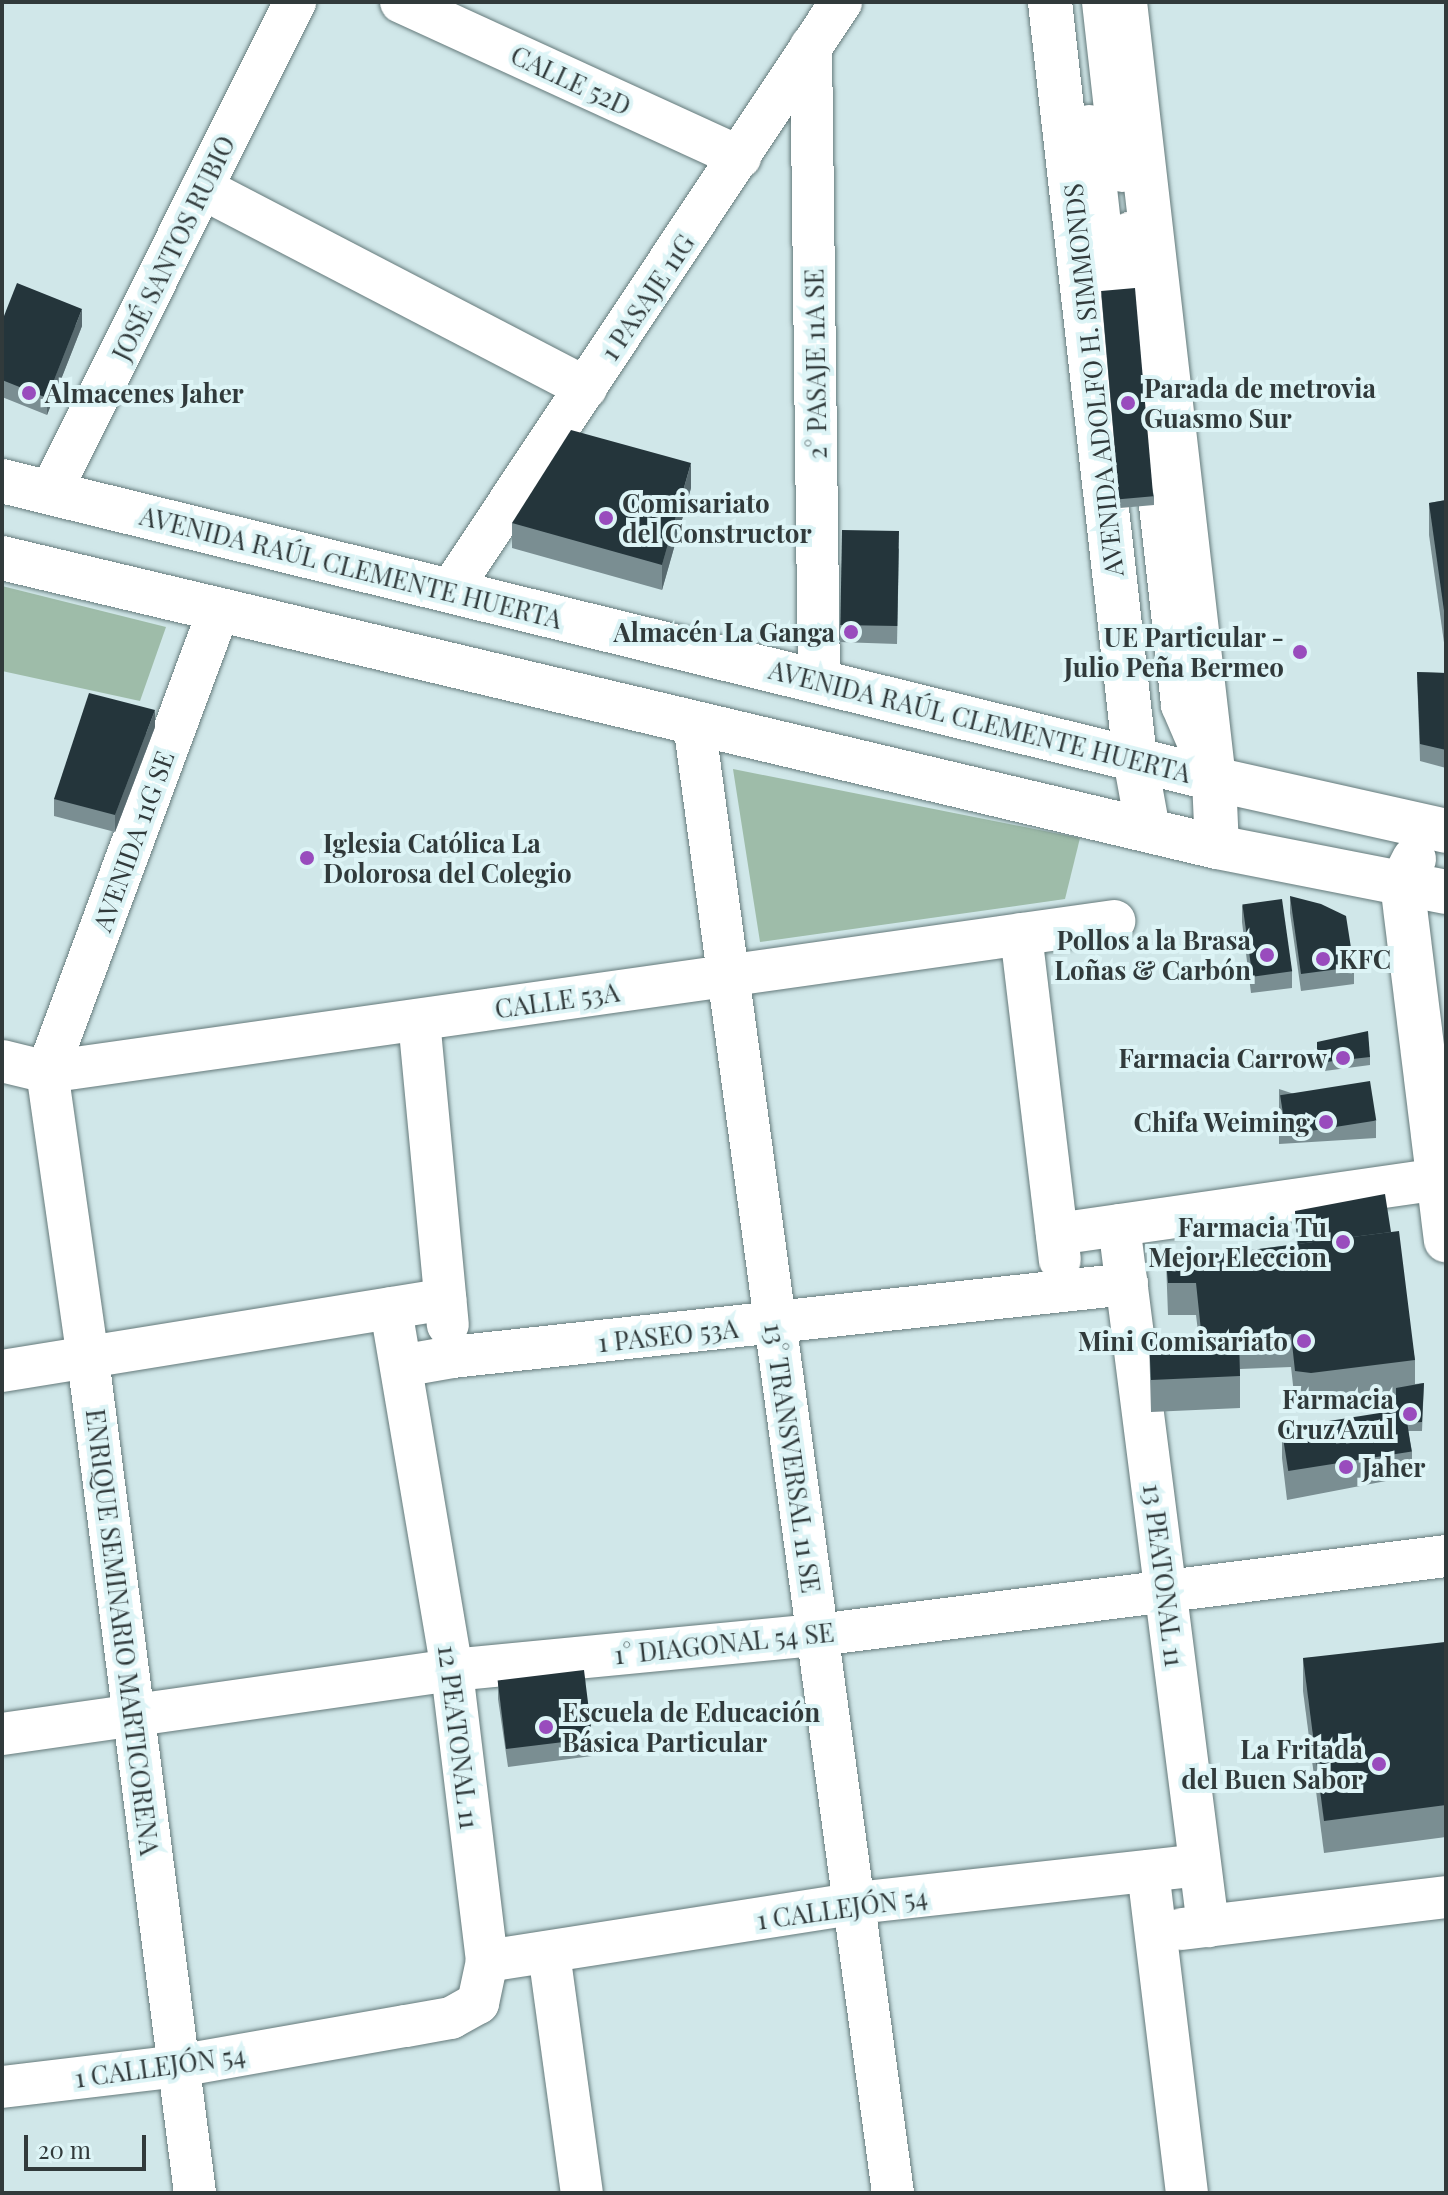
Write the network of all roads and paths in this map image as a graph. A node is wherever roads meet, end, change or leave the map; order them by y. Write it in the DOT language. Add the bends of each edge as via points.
graph roads {
  1 [pos="295,2"];
  2 [pos="401,2"];
  3 [pos="841,2"];
  4 [pos="1050,2"];
  5 [pos="1074,2"];
  6 [pos="1103,2"];
  7 [pos="1125,2"];
  8 [pos="811,46"];
  9 [pos="740,157"];
  10 [pos="202,188"];
  11 [pos="586,388"];
  12 [pos="2,481"];
  13 [pos="50,493"];
  14 [pos="2,542"];
  15 [pos="2,558"];
  16 [pos="450,591"];
  17 [pos="219,609"];
  18 [pos="819,682"];
  19 [pos="694,723"];
  20 [pos="1135,759"];
  21 [pos="1214,779"];
  22 [pos="1438,829"];
  23 [pos="1148,830"];
  24 [pos="1217,847"];
  25 [pos="1402,883"];
  26 [pos="1446,892"];
  27 [pos="1114,921"];
  28 [pos="1021,934"];
  29 [pos="731,975"];
  30 [pos="419,1020"];
  31 [pos="2,1061"];
  32 [pos="47,1072"];
  33 [pos="1439,1179"];
  34 [pos="1119,1225"];
  35 [pos="1057,1234"];
  36 [pos="1446,1240"];
  37 [pos="1127,1284"];
  38 [pos="1064,1292"];
  39 [pos="445,1299"];
  40 [pos="391,1308"];
  41 [pos="773,1325"];
  42 [pos="452,1357"];
  43 [pos="88,1359"];
  44 [pos="401,1366"];
  45 [pos="2,1371"];
  46 [pos="1446,1556"];
  47 [pos="1166,1591"];
  48 [pos="818,1635"];
  49 [pos="452,1670"];
  50 [pos="132,1716"];
  51 [pos="2,1734"];
  52 [pos="1199,1865"];
  53 [pos="1148,1871"];
  54 [pos="1446,1897"];
  55 [pos="856,1903"];
  56 [pos="1208,1926"];
  57 [pos="1157,1932"];
  58 [pos="549,1953"];
  59 [pos="487,1961"];
  60 [pos="318,2041"];
  61 [pos="178,2066"];
  62 [pos="2,2087"];
  63 [pos="195,2193"];
  64 [pos="582,2193"];
  65 [pos="893,2193"];
  66 [pos="1187,2193"];
  1 -- 10 [label="street, JOSÉ SANTOS RUBIO"];
  2 -- 9 [label="street, CALLE 52D"];
  3 -- 8 [label="street, 1 PASAJE 11G"];
  4 -- 20 [label="main road, AVENIDA ADOLFO H. SIMMONDS"];
  5 -- 20 [label="street, AVENIDA ADOLFO H. SIMMONDS" via="1155,703"];
  6 -- 21 [label="street, AVENIDA ADOLFO H. SIMMONDS" via="1182,705"];
  7 -- 21 [label="main road, AVENIDA ADOLFO H. SIMMONDS"];
  8 -- 9 [label="street, 1 PASAJE 11G"];
  8 -- 18 [label="street, 2° PASAJE 11A SE"];
  9 -- 11 [label="street, 1 PASAJE 11G"];
  10 -- 11 [label="street"];
  10 -- 13 [label="street, JOSÉ SANTOS RUBIO"];
  11 -- 16 [label="street, 1 PASAJE 11G"];
  12 -- 13 [label="main road, AVENIDA RAÚL CLEMENTE HUERTA"];
  13 -- 16 [label="main road, AVENIDA RAÚL CLEMENTE HUERTA"];
  14 -- 23 [label="street" via="765,725 1058,789"];
  15 -- 17 [label="main road"];
  16 -- 18 [label="main road, AVENIDA RAÚL CLEMENTE HUERTA"];
  17 -- 19 [label="main road"];
  17 -- 32 [label="street, AVENIDA 11G SE"];
  18 -- 20 [label="main road, AVENIDA RAÚL CLEMENTE HUERTA"];
  19 -- 23 [label="main road"];
  19 -- 29 [label="street, 13° TRANSVERSAL 11 SE"];
  20 -- 21 [label="main road, AVENIDA RAÚL CLEMENTE HUERTA"];
  20 -- 23 [label="main road, AVENIDA ADOLFO H. SIMMONDS"];
  21 -- 22 [label="main road, AVENIDA RAÚL CLEMENTE HUERTA"];
  21 -- 24 [label="main road, AVENIDA ADOLFO H. SIMMONDS"];
  22 -- 25 [label="main road"];
  23 -- 24 [label="main road"];
  24 -- 25 [label="main road"];
  25 -- 26 [label="main road"];
  25 -- 33 [label="main road"];
  27 -- 28 [label="street, CALLE 53A"];
  28 -- 29 [label="street, CALLE 53A"];
  28 -- 35 [label="street"];
  29 -- 30 [label="street, CALLE 53A"];
  29 -- 41 [label="street, 13° TRANSVERSAL 11 SE"];
  30 -- 32 [label="street, CALLE 53A"];
  30 -- 39 [label="street"];
  31 -- 32 [label="street, CALLE 53A"];
  32 -- 43 [label="street, ENRIQUE SEMINARIO MARTICORENA"];
  33 -- 34 [label="street"];
  33 -- 36 [label="main road"];
  34 -- 35 [label="street"];
  34 -- 37 [label="street, 13 PEATONAL 11"];
  35 -- 38 [label="street"];
  37 -- 38 [label="street, 1 PASEO 53A"];
  37 -- 47 [label="street, 13 PEATONAL 11"];
  38 -- 41 [label="street, 1 PASEO 53A"];
  39 -- 40 [label="street"];
  39 -- 42 [label="street"];
  40 -- 43 [label="street"];
  40 -- 44 [label="street, 12 PEATONAL 11"];
  41 -- 42 [label="street, 1 PASEO 53A"];
  41 -- 48 [label="street, 13° TRANSVERSAL 11 SE"];
  42 -- 44 [label="street, 1 PASEO 53A"];
  43 -- 45 [label="street"];
  43 -- 50 [label="street, ENRIQUE SEMINARIO MARTICORENA"];
  44 -- 49 [label="street, 12 PEATONAL 11"];
  46 -- 47 [label="street, 1° DIAGONAL 54 SE"];
  47 -- 48 [label="street, 1° DIAGONAL 54 SE"];
  47 -- 52 [label="street, 13 PEATONAL 11"];
  48 -- 49 [label="street, 1° DIAGONAL 54 SE"];
  48 -- 55 [label="street, 13° TRANSVERSAL 11 SE"];
  49 -- 50 [label="street, 1° DIAGONAL 54 SE"];
  49 -- 59 [label="street, 12 PEATONAL 11"];
  50 -- 51 [label="street, 1° DIAGONAL 54 SE"];
  50 -- 61 [label="street, ENRIQUE SEMINARIO MARTICORENA"];
  52 -- 53 [label="street, 1 CALLEJÓN 54"];
  52 -- 56 [label="street, 13 PEATONAL 11"];
  53 -- 55 [label="street, 1 CALLEJÓN 54"];
  53 -- 57 [label="street"];
  54 -- 56 [label="street"];
  55 -- 58 [label="street, 1 CALLEJÓN 54"];
  55 -- 65 [label="street, 13° TRANSVERSAL 11 SE"];
  56 -- 57 [label="street"];
  57 -- 66 [label="street"];
  58 -- 59 [label="street, 1 CALLEJÓN 54"];
  58 -- 64 [label="street"];
  59 -- 60 [label="street, 12 PEATONAL 11" via="478,2003 451,2018"];
  60 -- 61 [label="street, 1 CALLEJÓN 54"];
  61 -- 62 [label="street, 1 CALLEJÓN 54"];
  61 -- 63 [label="street, ENRIQUE SEMINARIO MARTICORENA"];
}
